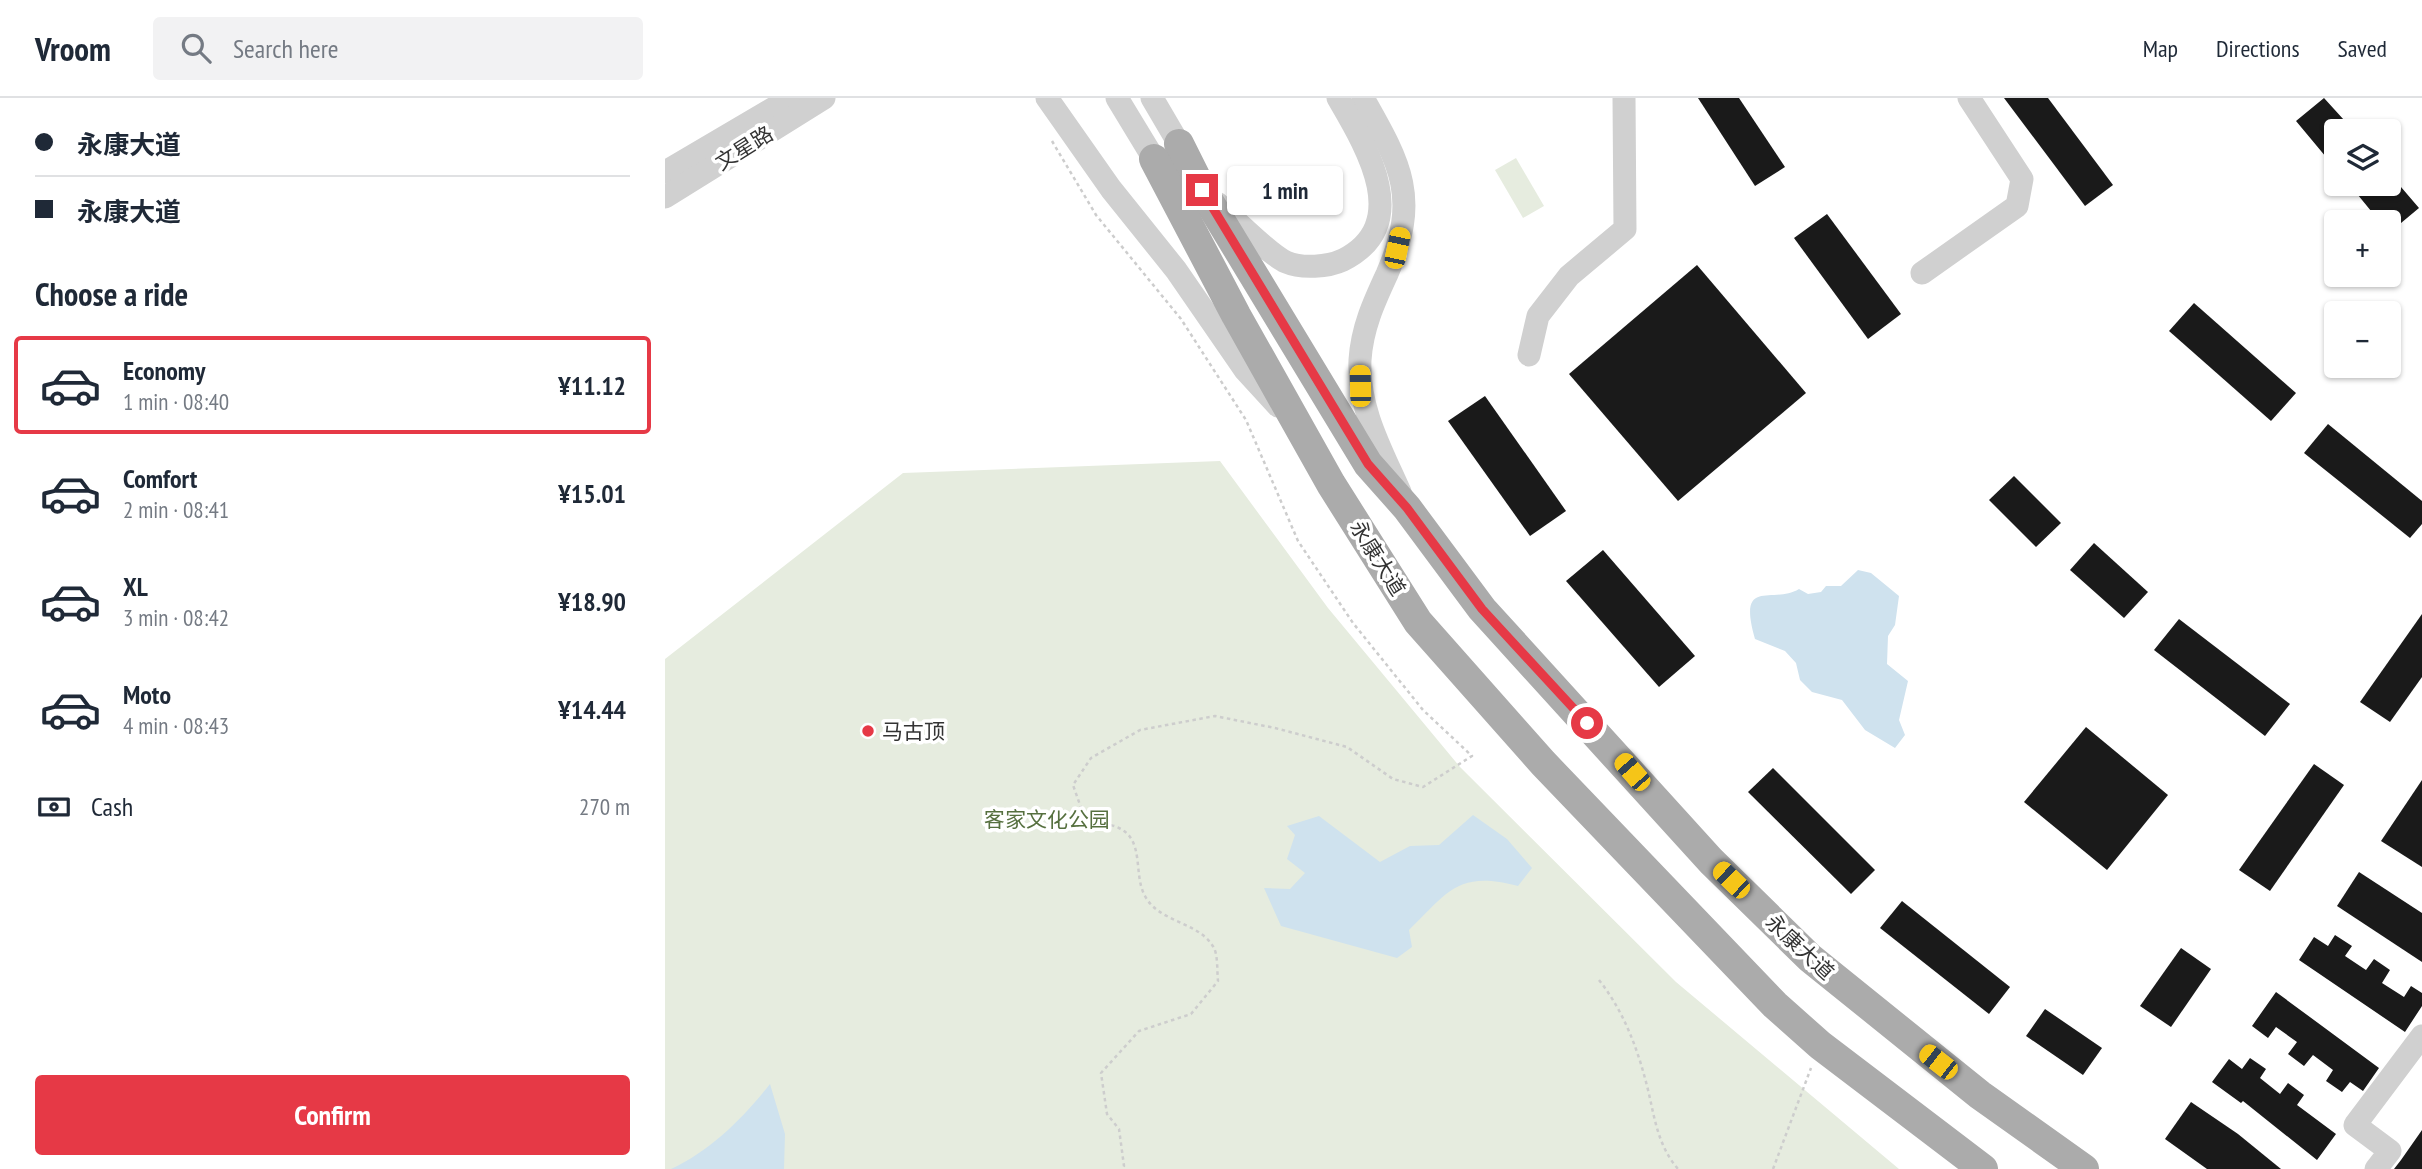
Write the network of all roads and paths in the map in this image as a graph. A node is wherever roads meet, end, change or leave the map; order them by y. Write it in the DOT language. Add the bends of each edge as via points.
graph roads {
  1 [pos="791,98"];
  2 [pos="824,98"];
  3 [pos="1047,98"];
  4 [pos="1117,98"];
  5 [pos="1152,98"];
  6 [pos="1338,98"];
  7 [pos="1363,98"];
  8 [pos="1624,98"];
  9 [pos="1969,98"];
  10 [pos="1047,133"];
  11 [pos="1179,144"];
  12 [pos="1154,159"];
  13 [pos="665,172"];
  14 [pos="1202,190"];
  15 [pos="665,197"];
  16 [pos="1922,273"];
  17 [pos="1529,355"];
  18 [pos="1303,433"];
  19 [pos="1407,508"];
  20 [pos="1599,980"];
  21 [pos="2422,1036"];
  22 [pos="1820,1045"];
  23 [pos="1122,1169"];
  24 [pos="1678,1169"];
  25 [pos="1773,1169"];
  26 [pos="1983,1169"];
  27 [pos="2084,1169"];
  28 [pos="2376,1169"];
  1 -- 13 [label="street, 文星路"];
  2 -- 15 [label="street, 文星路"];
  3 -- 18 [label="street" via="1245,370"];
  4 -- 12 [label="street, 永康大道"];
  5 -- 11 [label="street, 永康大道"];
  6 -- 14 [label="street" via="1378,175 1381,211 1374,230 1353,255 1332,265 1286,262"];
  7 -- 19 [label="street" via="1389,142 1405,189 1397,248 1364,327 1360,386 1366,416"];
  8 -- 17 [label="street" via="1625,229 1569,276 1538,316"];
  9 -- 16 [label="street" via="2022,179 2017,206"];
  10 -- 23 [label="path" via="1096,215 1181,319 1246,420 1299,541 1353,623 1423,710 1472,756 1423,787 1393,779 1347,747 1215,716 1140,730 1091,758 1073,785 1086,822 1120,828 1136,846 1138,875 1146,898 1165,915 1195,928 1215,949 1218,981 1191,1014 1139,1031 1101,1073 1107,1114 1119,1129"];
  11 -- 14 [label="main road, 永康大道"];
  12 -- 18 [label="main road, 永康大道"];
  14 -- 19 [label="main road, 永康大道" via="1346,430 1368,464"];
  18 -- 22 [label="main road, 永康大道" via="1418,622 1543,763 1775,1005"];
  19 -- 27 [label="main road, 永康大道" via="1482,609 1711,861 1809,958 1980,1095"];
  20 -- 24 [label="path" via="1627,1024 1653,1119 1666,1154"];
  21 -- 28 [label="street" via="2355,1125 2390,1151"];
  22 -- 25 [label="path"];
  22 -- 26 [label="main road, 永康大道"];
}
